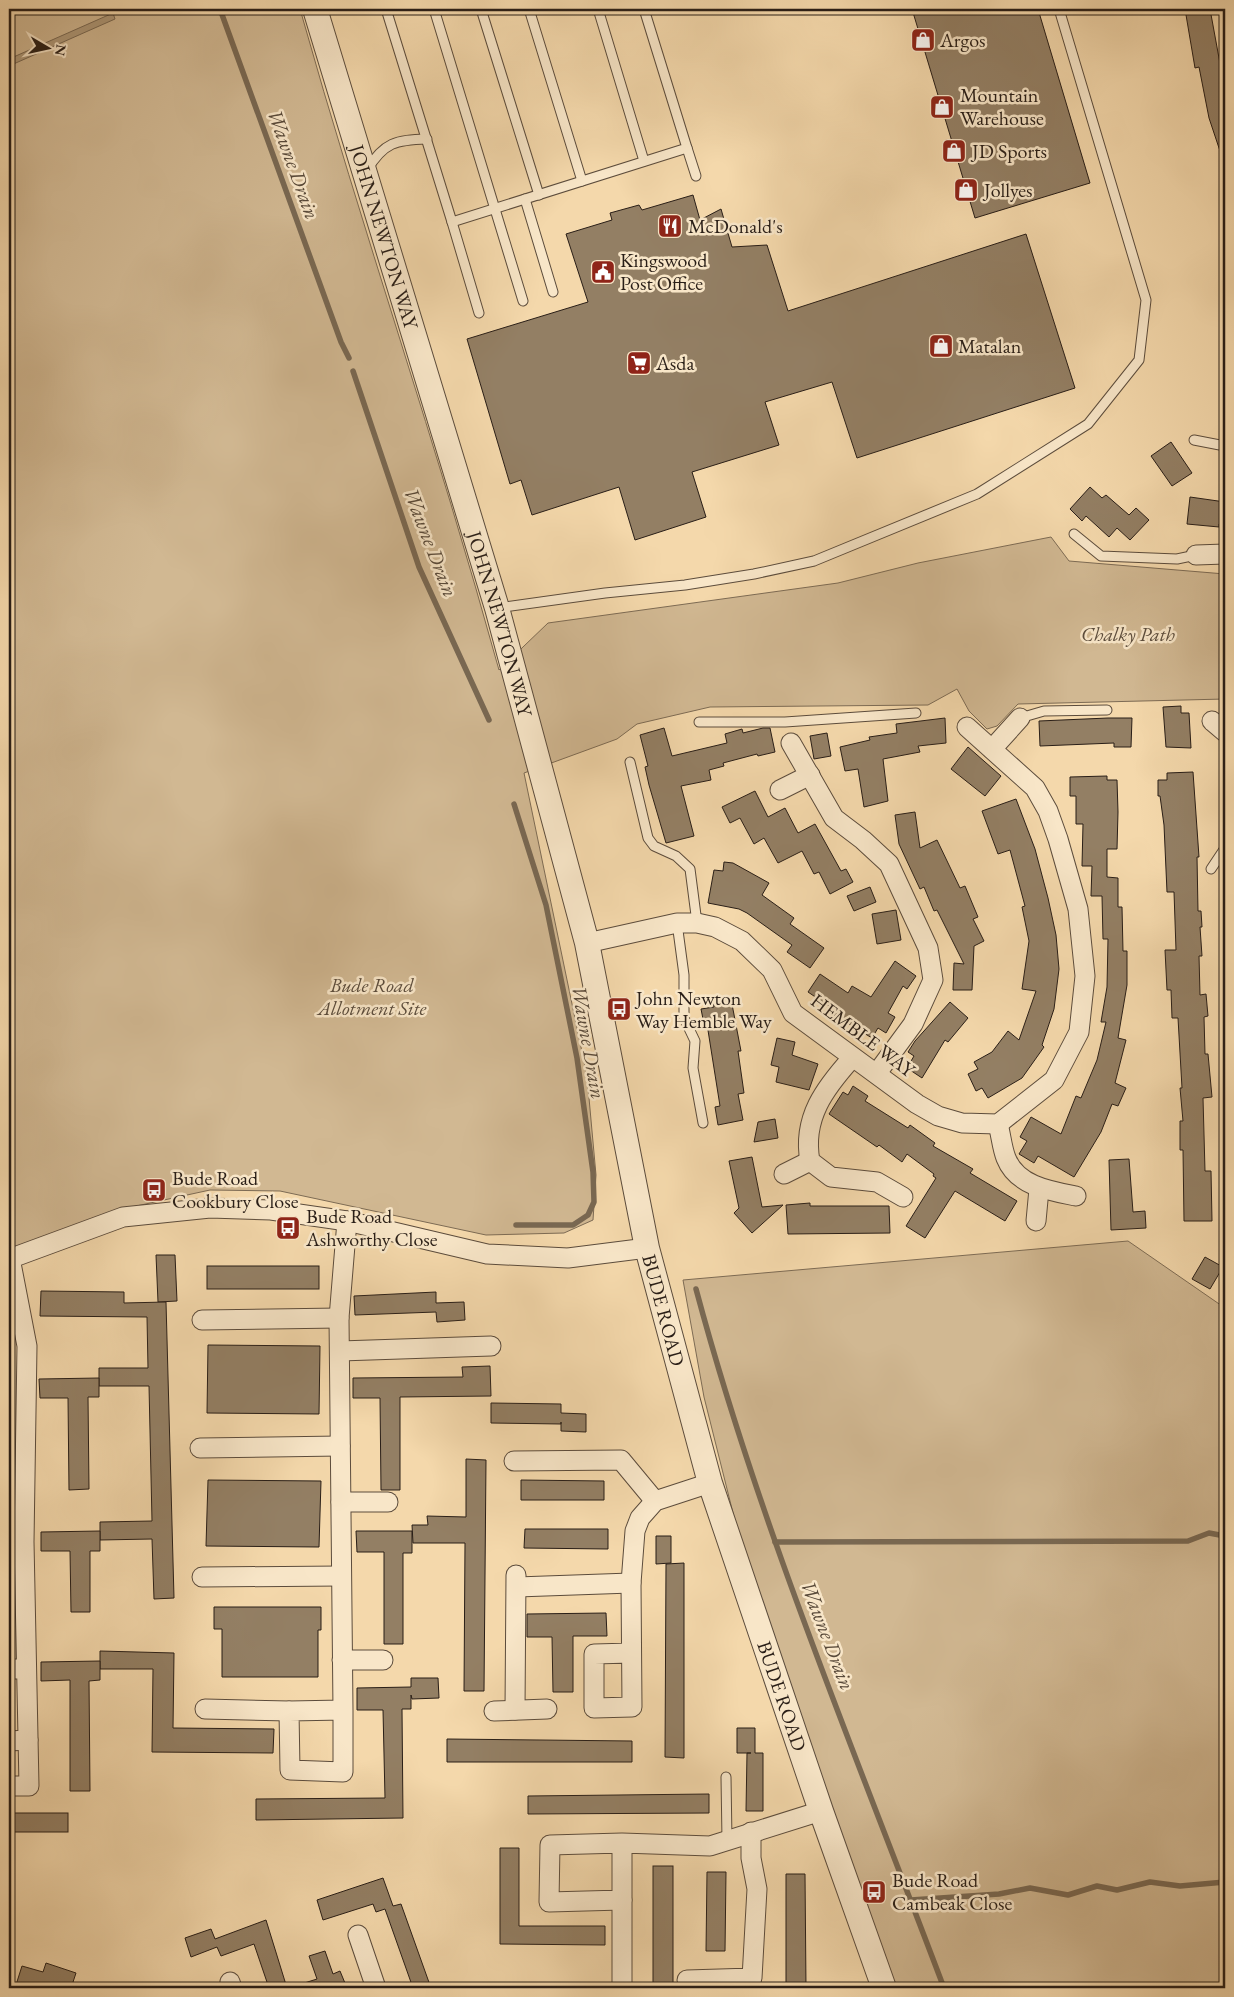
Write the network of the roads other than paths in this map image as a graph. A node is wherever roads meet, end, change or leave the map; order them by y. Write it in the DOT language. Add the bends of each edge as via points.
graph roads {
  1 [pos="315,9"];
  2 [pos="386,9"];
  3 [pos="434,9"];
  4 [pos="481,9"];
  5 [pos="529,9"];
  6 [pos="598,9"];
  7 [pos="644,9"];
  8 [pos="1059,9"];
  9 [pos="427,140"];
  10 [pos="687,148"];
  11 [pos="644,161"];
  12 [pos="365,173"];
  13 [pos="696,176"];
  14 [pos="582,181"];
  15 [pos="539,195"];
  16 [pos="524,199"];
  17 [pos="495,210"];
  18 [pos="452,222"];
  19 [pos="553,292"];
  20 [pos="523,301"];
  21 [pos="479,313"];
  22 [pos="1194,440"];
  23 [pos="1225,446"];
  24 [pos="1074,534"];
  25 [pos="1196,554"];
  26 [pos="1225,554"];
  27 [pos="497,608"];
  28 [pos="1108,710"];
  29 [pos="916,713"];
  30 [pos="1020,718"];
  31 [pos="699,722"];
  32 [pos="967,727"];
  33 [pos="788,733"];
  34 [pos="992,749"];
  35 [pos="630,762"];
  36 [pos="810,775"];
  37 [pos="780,790"];
  38 [pos="1225,848"];
  39 [pos="1212,869"];
  40 [pos="697,923"];
  41 [pos="676,924"];
  42 [pos="587,943"];
  43 [pos="852,1058"];
  44 [pos="877,1073"];
  45 [pos="703,1123"];
  46 [pos="998,1124"];
  47 [pos="810,1161"];
  48 [pos="784,1174"];
  49 [pos="1039,1189"];
  50 [pos="1076,1196"];
  51 [pos="903,1197"];
  52 [pos="346,1220"];
  53 [pos="1036,1221"];
  54 [pos="648,1248"];
  55 [pos="9,1259"];
  56 [pos="339,1318"];
  57 [pos="202,1320"];
  58 [pos="491,1346"];
  59 [pos="340,1351"];
  60 [pos="17,1413"];
  61 [pos="340,1446"];
  62 [pos="200,1448"];
  63 [pos="514,1461"];
  64 [pos="710,1483"];
  65 [pos="656,1501"];
  66 [pos="341,1502"];
  67 [pos="388,1502"];
  68 [pos="16,1542"];
  69 [pos="341,1576"];
  70 [pos="202,1577"];
  71 [pos="630,1583"];
  72 [pos="631,1653"];
  73 [pos="342,1660"];
  74 [pos="383,1660"];
  75 [pos="18,1669"];
  76 [pos="547,1709"];
  77 [pos="205,1710"];
  78 [pos="343,1710"];
  79 [pos="514,1710"];
  80 [pos="289,1711"];
  81 [pos="494,1711"];
  82 [pos="28,1740"];
  83 [pos="9,1741"];
  84 [pos="726,1777"];
  85 [pos="9,1786"];
  86 [pos="821,1811"];
  87 [pos="751,1832"];
  88 [pos="727,1840"];
  89 [pos="622,1843"];
  90 [pos="622,1900"];
  91 [pos="358,1935"];
  92 [pos="687,1980"];
  93 [pos="622,1983"];
  94 [pos="376,1988"];
  95 [pos="884,1988"];
  1 -- 12 [label="street, JOHN NEWTON WAY"];
  2 -- 9 [label="lane"];
  3 -- 17 [label="lane"];
  4 -- 15 [label="lane"];
  5 -- 14 [label="lane"];
  6 -- 11 [label="lane"];
  7 -- 10 [label="lane"];
  8 -- 27 [label="lane" via="1146,300 1139,360 1088,424 977,494 814,561 685,585"];
  9 -- 12 [label="lane" via="401,140 390,144 375,156"];
  9 -- 18 [label="lane"];
  10 -- 11 [label="lane"];
  10 -- 13 [label="lane"];
  11 -- 14 [label="lane"];
  12 -- 27 [label="street, JOHN NEWTON WAY"];
  14 -- 15 [label="lane"];
  15 -- 16 [label="lane"];
  16 -- 17 [label="lane"];
  16 -- 19 [label="lane"];
  17 -- 18 [label="lane"];
  17 -- 20 [label="lane"];
  18 -- 21 [label="lane"];
  22 -- 23 [label="lane"];
  24 -- 25 [label="lane" via="1101,556 1177,558"];
  25 -- 26 [label="street"];
  27 -- 42 [label="street, JOHN NEWTON WAY"];
  28 -- 30 [label="lane" via="1044,711"];
  29 -- 33 [label="lane"];
  30 -- 34 [label="street"];
  31 -- 33 [label="lane"];
  32 -- 34 [label="street"];
  33 -- 36 [label="street"];
  34 -- 46 [label="street" via="1035,788 1048,811 1078,909 1084,976 1079,1032 1054,1080"];
  35 -- 40 [label="lane" via="648,838 654,846 676,856 690,869"];
  36 -- 37 [label="street"];
  36 -- 44 [label="street" via="834,818 889,864 928,948 933,980 913,1024"];
  38 -- 39 [label="lane"];
  40 -- 41 [label="street, HEMBLE WAY"];
  40 -- 43 [label="street, HEMBLE WAY" via="715,927 742,941 772,970 794,1013"];
  41 -- 42 [label="street, HEMBLE WAY"];
  41 -- 45 [label="lane" via="684,975 684,1018 695,1041 693,1068"];
  42 -- 54 [label="street, JOHN NEWTON WAY"];
  43 -- 44 [label="street, HEMBLE WAY"];
  43 -- 47 [label="street" via="833,1079 810,1120 806,1144"];
  44 -- 46 [label="street, HEMBLE WAY" via="938,1116 962,1123"];
  46 -- 49 [label="street" via="1006,1160 1020,1177"];
  47 -- 48 [label="street"];
  47 -- 51 [label="street" via="831,1177 877,1182"];
  49 -- 50 [label="street"];
  49 -- 53 [label="street"];
  52 -- 54 [label="street, BUDE ROAD" via="487,1254 568,1258"];
  52 -- 55 [label="street, BUDE ROAD" via="271,1210 219,1208 123,1217"];
  52 -- 56 [label="street"];
  54 -- 64 [label="street, BUDE ROAD"];
  55 -- 60 [label="street" via="27,1346"];
  56 -- 57 [label="street"];
  56 -- 59 [label="street"];
  58 -- 59 [label="street"];
  59 -- 61 [label="street"];
  60 -- 68 [label="street"];
  61 -- 62 [label="street"];
  61 -- 66 [label="street"];
  63 -- 65 [label="street" via="621,1460"];
  64 -- 65 [label="street"];
  64 -- 86 [label="street, BUDE ROAD"];
  65 -- 71 [label="street" via="640,1518 635,1531"];
  66 -- 67 [label="street"];
  66 -- 69 [label="street"];
  68 -- 75 [label="street"];
  69 -- 70 [label="street"];
  69 -- 73 [label="street"];
  71 -- 72 [label="street"];
  71 -- 79 [label="street" via="517,1581"];
  73 -- 74 [label="street"];
  73 -- 78 [label="street"];
  75 -- 82 [label="street"];
  76 -- 79 [label="street"];
  77 -- 80 [label="street"];
  78 -- 80 [label="street"];
  78 -- 80 [label="street" via="343,1772 290,1770"];
  79 -- 81 [label="street"];
  82 -- 83 [label="street"];
  82 -- 85 [label="street" via="29,1786"];
  84 -- 88 [label="lane"];
  86 -- 87 [label="street"];
  86 -- 95 [label="street, BUDE ROAD"];
  87 -- 88 [label="street"];
  87 -- 92 [label="street" via="751,1858 757,1889 752,1978"];
  88 -- 89 [label="street" via="710,1846"];
  89 -- 90 [label="street"];
  89 -- 90 [label="street" via="550,1845 549,1902"];
  90 -- 93 [label="street"];
  91 -- 94 [label="street"];
}
